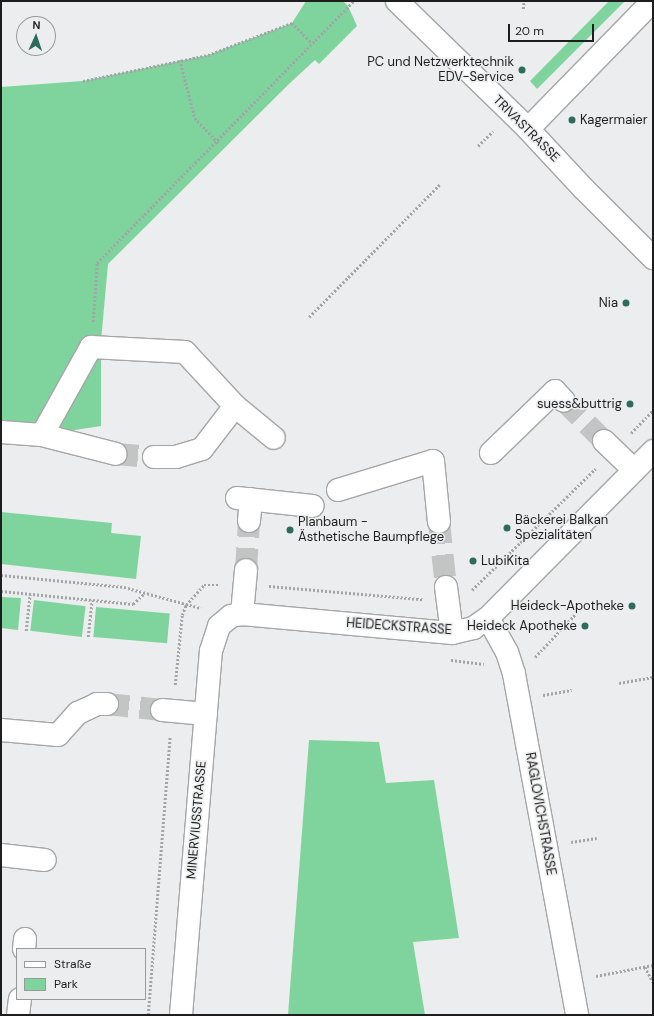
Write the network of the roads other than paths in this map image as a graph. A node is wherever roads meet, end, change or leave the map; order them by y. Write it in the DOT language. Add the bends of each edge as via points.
graph roads {
  1 [pos="397,1"];
  2 [pos="653,1"];
  3 [pos="528,129"];
  4 [pos="653,258"];
  5 [pos="564,401"];
  6 [pos="235,406"];
  7 [pos="1,432"];
  8 [pos="42,435"];
  9 [pos="274,438"];
  10 [pos="609,446"];
  11 [pos="653,451"];
  12 [pos="491,453"];
  13 [pos="116,454"];
  14 [pos="154,457"];
  15 [pos="634,470"];
  16 [pos="338,490"];
  17 [pos="313,506"];
  18 [pos="249,521"];
  19 [pos="439,522"];
  20 [pos="245,577"];
  21 [pos="447,594"];
  22 [pos="488,618"];
  23 [pos="231,619"];
  24 [pos="452,633"];
  25 [pos="107,704"];
  26 [pos="167,711"];
  27 [pos="206,714"];
  28 [pos="1,730"];
  29 [pos="1,855"];
  30 [pos="45,860"];
  31 [pos="20,1000"];
  32 [pos="18,1015"];
  33 [pos="181,1015"];
  34 [pos="577,1015"];
  1 -- 3 [label="street, TRIVASTRASSE"];
  2 -- 3 [label="street"];
  3 -- 4 [label="street, TRIVASTRASSE"];
  5 -- 12 [label="street" via="555,391"];
  6 -- 8 [label="street" via="185,352 91,347"];
  6 -- 9 [label="street"];
  6 -- 14 [label="street" via="202,449 176,457"];
  7 -- 8 [label="street"];
  8 -- 13 [label="street"];
  10 -- 15 [label="street"];
  11 -- 15 [label="street, HEIDECKSTRASSE"];
  15 -- 22 [label="street, HEIDECKSTRASSE"];
  16 -- 19 [label="street" via="433,462"];
  17 -- 18 [label="street" via="244,498"];
  20 -- 23 [label="street, MINERVIUSSTRASSE"];
  21 -- 24 [label="street"];
  22 -- 24 [label="street, HEIDECKSTRASSE" via="473,628"];
  22 -- 34 [label="street, RAGLOVICHSTRASSE" via="507,652 514,679"];
  23 -- 24 [label="street, HEIDECKSTRASSE"];
  23 -- 27 [label="street, MINERVIUSSTRASSE" via="211,651"];
  25 -- 28 [label="street" via="97,704 78,713 58,735"];
  26 -- 27 [label="street"];
  27 -- 33 [label="street, MINERVIUSSTRASSE"];
  29 -- 30 [label="street"];
  31 -- 32 [label="street"];
}
